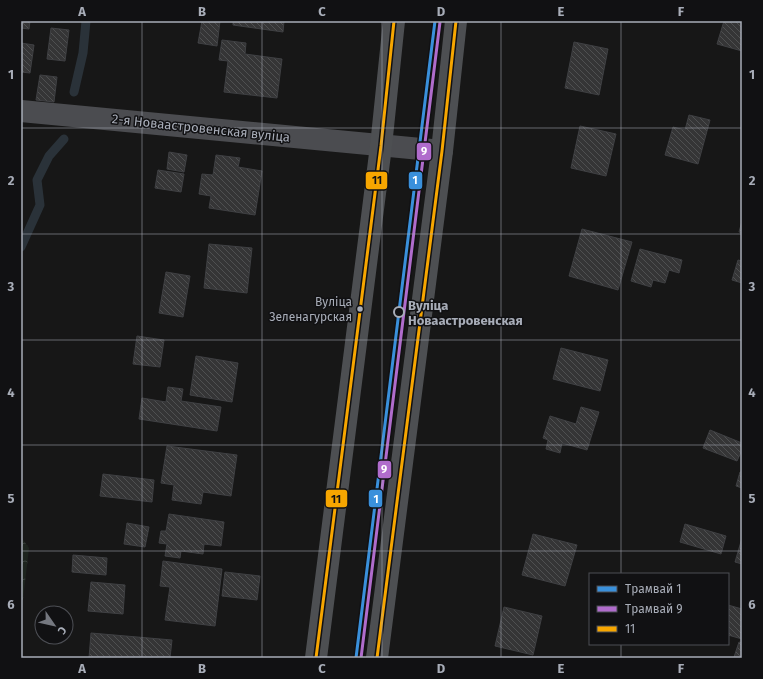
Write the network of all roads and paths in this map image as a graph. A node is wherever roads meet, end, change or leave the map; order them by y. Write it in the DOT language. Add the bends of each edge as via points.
graph roads {
  1 [pos="394,21"];
  2 [pos="456,21"];
  3 [pos="21,111"];
  4 [pos="381,146"];
  5 [pos="442,151"];
  6 [pos="316,658"];
  7 [pos="377,658"];
  1 -- 4 [label="main road"];
  2 -- 5 [label="main road"];
  3 -- 4 [label="street, 2-я Новаастровенская вуліца"];
  4 -- 5 [label="street, 2-я Новаастровенская вуліца"];
  4 -- 6 [label="main road"];
  5 -- 7 [label="main road"];
}
